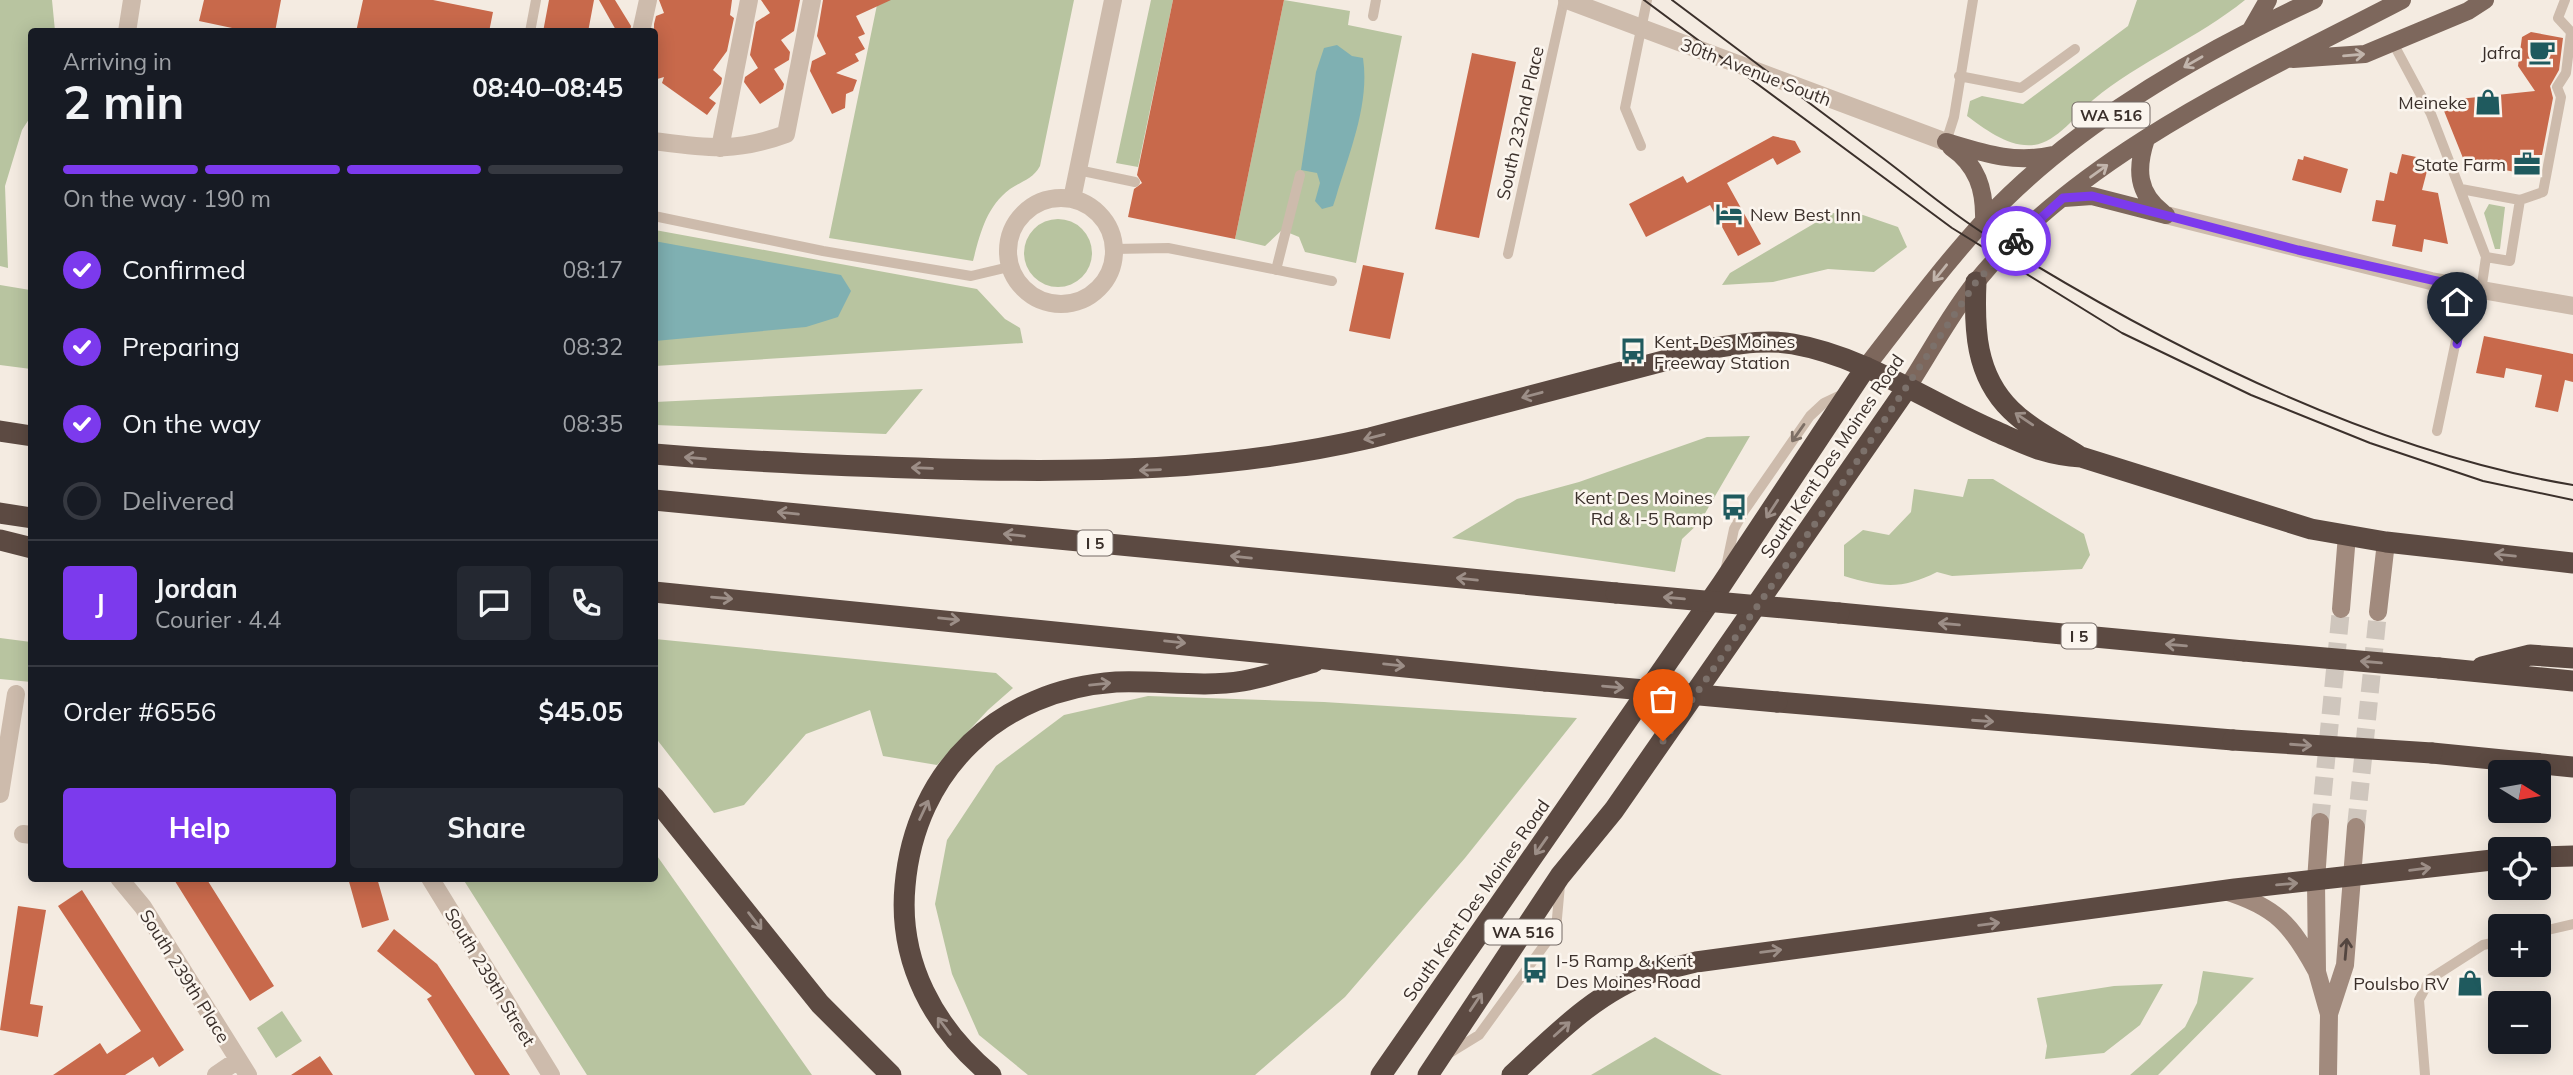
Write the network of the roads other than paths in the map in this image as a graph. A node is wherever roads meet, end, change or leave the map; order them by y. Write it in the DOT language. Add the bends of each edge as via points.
graph roads {
  1 [pos="132,0"];
  2 [pos="536,0"];
  3 [pos="648,0"];
  4 [pos="749,0"];
  5 [pos="812,0"];
  6 [pos="1113,0"];
  7 [pos="1376,0"];
  8 [pos="1565,0"];
  9 [pos="1647,0"];
  10 [pos="1973,0"];
  11 [pos="2268,0"];
  12 [pos="2314,0"];
  13 [pos="2402,0"];
  14 [pos="2485,0"];
  15 [pos="2565,0"];
  16 [pos="1373,16"];
  17 [pos="128,28"];
  18 [pos="531,28"];
  19 [pos="642,28"];
  20 [pos="1640,28"];
  21 [pos="2252,29"];
  22 [pos="2393,43"];
  23 [pos="2075,49"];
  24 [pos="2286,60"];
  25 [pos="1959,76"];
  26 [pos="2146,139"];
  27 [pos="658,141"];
  28 [pos="1946,142"];
  29 [pos="1641,146"];
  30 [pos="720,148"];
  31 [pos="2060,153"];
  32 [pos="1078,170"];
  33 [pos="1300,175"];
  34 [pos="1135,182"];
  35 [pos="2461,189"];
  36 [pos="2063,198"];
  37 [pos="1072,199"];
  38 [pos="2520,200"];
  39 [pos="2166,215"];
  40 [pos="658,217"];
  41 [pos="1984,221"];
  42 [pos="1114,249"];
  43 [pos="1508,254"];
  44 [pos="2486,257"];
  45 [pos="1009,267"];
  46 [pos="1276,270"];
  47 [pos="1332,281"];
  48 [pos="1976,282"];
  49 [pos="2474,290"];
  50 [pos="2573,306"];
  51 [pos="1866,367"];
  52 [pos="1907,388"];
  53 [pos="0,431"];
  54 [pos="2437,431"];
  55 [pos="28,435"];
  56 [pos="658,454"];
  57 [pos="2081,457"];
  58 [pos="658,500"];
  59 [pos="0,513"];
  60 [pos="28,517"];
  61 [pos="2347,535"];
  62 [pos="0,540"];
  63 [pos="2386,542"];
  64 [pos="28,547"];
  65 [pos="2573,563"];
  66 [pos="658,592"];
  67 [pos="2341,609"];
  68 [pos="2378,612"];
  69 [pos="1326,658"];
  70 [pos="2573,658"];
  71 [pos="2465,671"];
  72 [pos="2573,681"];
  73 [pos="16,694"];
  74 [pos="2573,767"];
  75 [pos="0,794"];
  76 [pos="658,802"];
  77 [pos="2320,822"];
  78 [pos="2356,827"];
  79 [pos="2573,856"];
  80 [pos="2551,857"];
  81 [pos="2488,861"];
  82 [pos="2352,877"];
  83 [pos="2316,881"];
  84 [pos="122,882"];
  85 [pos="432,882"];
  86 [pos="2225,891"];
  87 [pos="2573,924"];
  88 [pos="2551,929"];
  89 [pos="2488,944"];
  90 [pos="2317,972"];
  91 [pos="2329,1014"];
  92 [pos="1433,1067"];
  93 [pos="243,1068"];
  94 [pos="216,1075"];
  95 [pos="551,1075"];
  96 [pos="891,1075"];
  97 [pos="991,1075"];
  98 [pos="1381,1075"];
  99 [pos="1512,1075"];
  100 [pos="2328,1075"];
  101 [pos="2425,1075"];
  1 -- 17 [label="street"];
  2 -- 18 [label="lane"];
  3 -- 19 [label="street"];
  4 -- 30 [label="street"];
  5 -- 30 [label="street" via="786,134 753,146"];
  6 -- 32 [label="street"];
  7 -- 16 [label="lane"];
  8 -- 20 [label="street, 30th Avenue South"];
  8 -- 43 [label="lane, South 232nd Place"];
  9 -- 20 [label="lane"];
  10 -- 25 [label="lane"];
  11 -- 21 [label="main road"];
  12 -- 21 [label="main road, South Kent Des Moines Road / WA 516"];
  13 -- 24 [label="main road, South Kent Des Moines Road / WA 516"];
  14 -- 22 [label="main road"];
  15 -- 38 [label="lane" via="2558,18 2571,33 2566,73 2557,87 2561,97 2543,192"];
  20 -- 28 [label="street, 30th Avenue South"];
  20 -- 29 [label="lane" via="1625,108"];
  21 -- 31 [label="main road, South Kent Des Moines Road / WA 516, one-way" via="2156,83"];
  24 -- 22 [label="main road, one-way" via="2365,54"];
  22 -- 35 [label="lane" via="2431,114"];
  23 -- 25 [label="lane" via="2021,88"];
  24 -- 26 [label="main road, South Kent Des Moines Road / WA 516" via="2231,87"];
  25 -- 28 [label="lane"];
  36 -- 26 [label="main road, South Kent Des Moines Road / WA 516, one-way"];
  26 -- 39 [label="main road" via="2139,165 2142,187 2152,205"];
  27 -- 30 [label="street"];
  28 -- 31 [label="main road" via="2019,160"];
  28 -- 41 [label="main road" via="1968,159 1981,183"];
  31 -- 41 [label="main road, South Kent Des Moines Road / WA 516"];
  32 -- 34 [label="lane"];
  32 -- 37 [label="street"];
  33 -- 46 [label="lane"];
  35 -- 38 [label="lane"];
  35 -- 44 [label="lane"];
  36 -- 39 [label="main road" via="2092,196"];
  36 -- 48 [label="main road, South Kent Des Moines Road / WA 516"];
  37 -- 42 [label="street" via="1095,209 1107,223"];
  37 -- 45 [label="street" via="1045,200 1017,219 1007,250"];
  38 -- 44 [label="lane" via="2510,261"];
  39 -- 49 [label="street"];
  40 -- 45 [label="lane" via="971,276"];
  41 -- 51 [label="main road, South Kent Des Moines Road / WA 516, one-way"];
  42 -- 45 [label="street" via="1108,277 1097,291 1063,305 1028,295"];
  42 -- 46 [label="lane" via="1168,248"];
  44 -- 49 [label="lane"];
  46 -- 47 [label="lane"];
  48 -- 52 [label="main road, South Kent Des Moines Road / WA 516"];
  57 -- 48 [label="highway, one-way" via="2011,411 1997,393 1982,365 1974,330"];
  49 -- 50 [label="street"];
  49 -- 54 [label="lane"];
  51 -- 52 [label="highway"];
  51 -- 56 [label="highway, one-way" via="1844,356 1791,344 1738,344 1315,451 1152,470 775,464"];
  51 -- 98 [label="highway, South Kent Des Moines Road / WA 516, one-way" via="1722,584"];
  52 -- 57 [label="highway" via="2050,456"];
  92 -- 52 [label="highway, South Kent Des Moines Road / WA 516, one-way" via="1560,876 1614,810"];
  53 -- 55 [label="highway"];
  57 -- 61 [label="highway" via="2311,529"];
  71 -- 58 [label="highway, I 5, one-way, bridge"];
  59 -- 60 [label="highway"];
  61 -- 63 [label="highway"];
  61 -- 67 [label="main road"];
  62 -- 64 [label="highway"];
  65 -- 63 [label="highway, one-way"];
  63 -- 68 [label="main road"];
  66 -- 69 [label="highway, one-way"];
  69 -- 74 [label="highway, one-way, bridge" via="1777,702"];
  97 -- 69 [label="highway, one-way" via="940,1023 924,994 905,930 906,869 914,835 943,775 968,745 995,723 1050,694 1118,682 1242,682"];
  70 -- 71 [label="highway" via="2530,656"];
  71 -- 72 [label="highway, I 5"];
  73 -- 75 [label="street"];
  76 -- 96 [label="highway, one-way" via="820,1004"];
  77 -- 83 [label="main road"];
  78 -- 82 [label="main road"];
  79 -- 80 [label="highway"];
  82 -- 81 [label="highway, one-way"];
  82 -- 83 [label="highway"];
  91 -- 82 [label="main road, one-way" via="2345,965"];
  86 -- 83 [label="highway, one-way"];
  83 -- 90 [label="main road"];
  84 -- 93 [label="street, South 239th Place" via="143,907"];
  85 -- 95 [label="street, South 239th Street"];
  86 -- 90 [label="main road" via="2267,907 2291,929"];
  99 -- 86 [label="highway, one-way" via="1569,1023 1608,995 1652,973 1696,962"];
  87 -- 88 [label="lane"];
  89 -- 101 [label="lane" via="2430,979 2419,1000"];
  90 -- 91 [label="main road"];
  91 -- 100 [label="main road"];
  93 -- 94 [label="street"];
}
